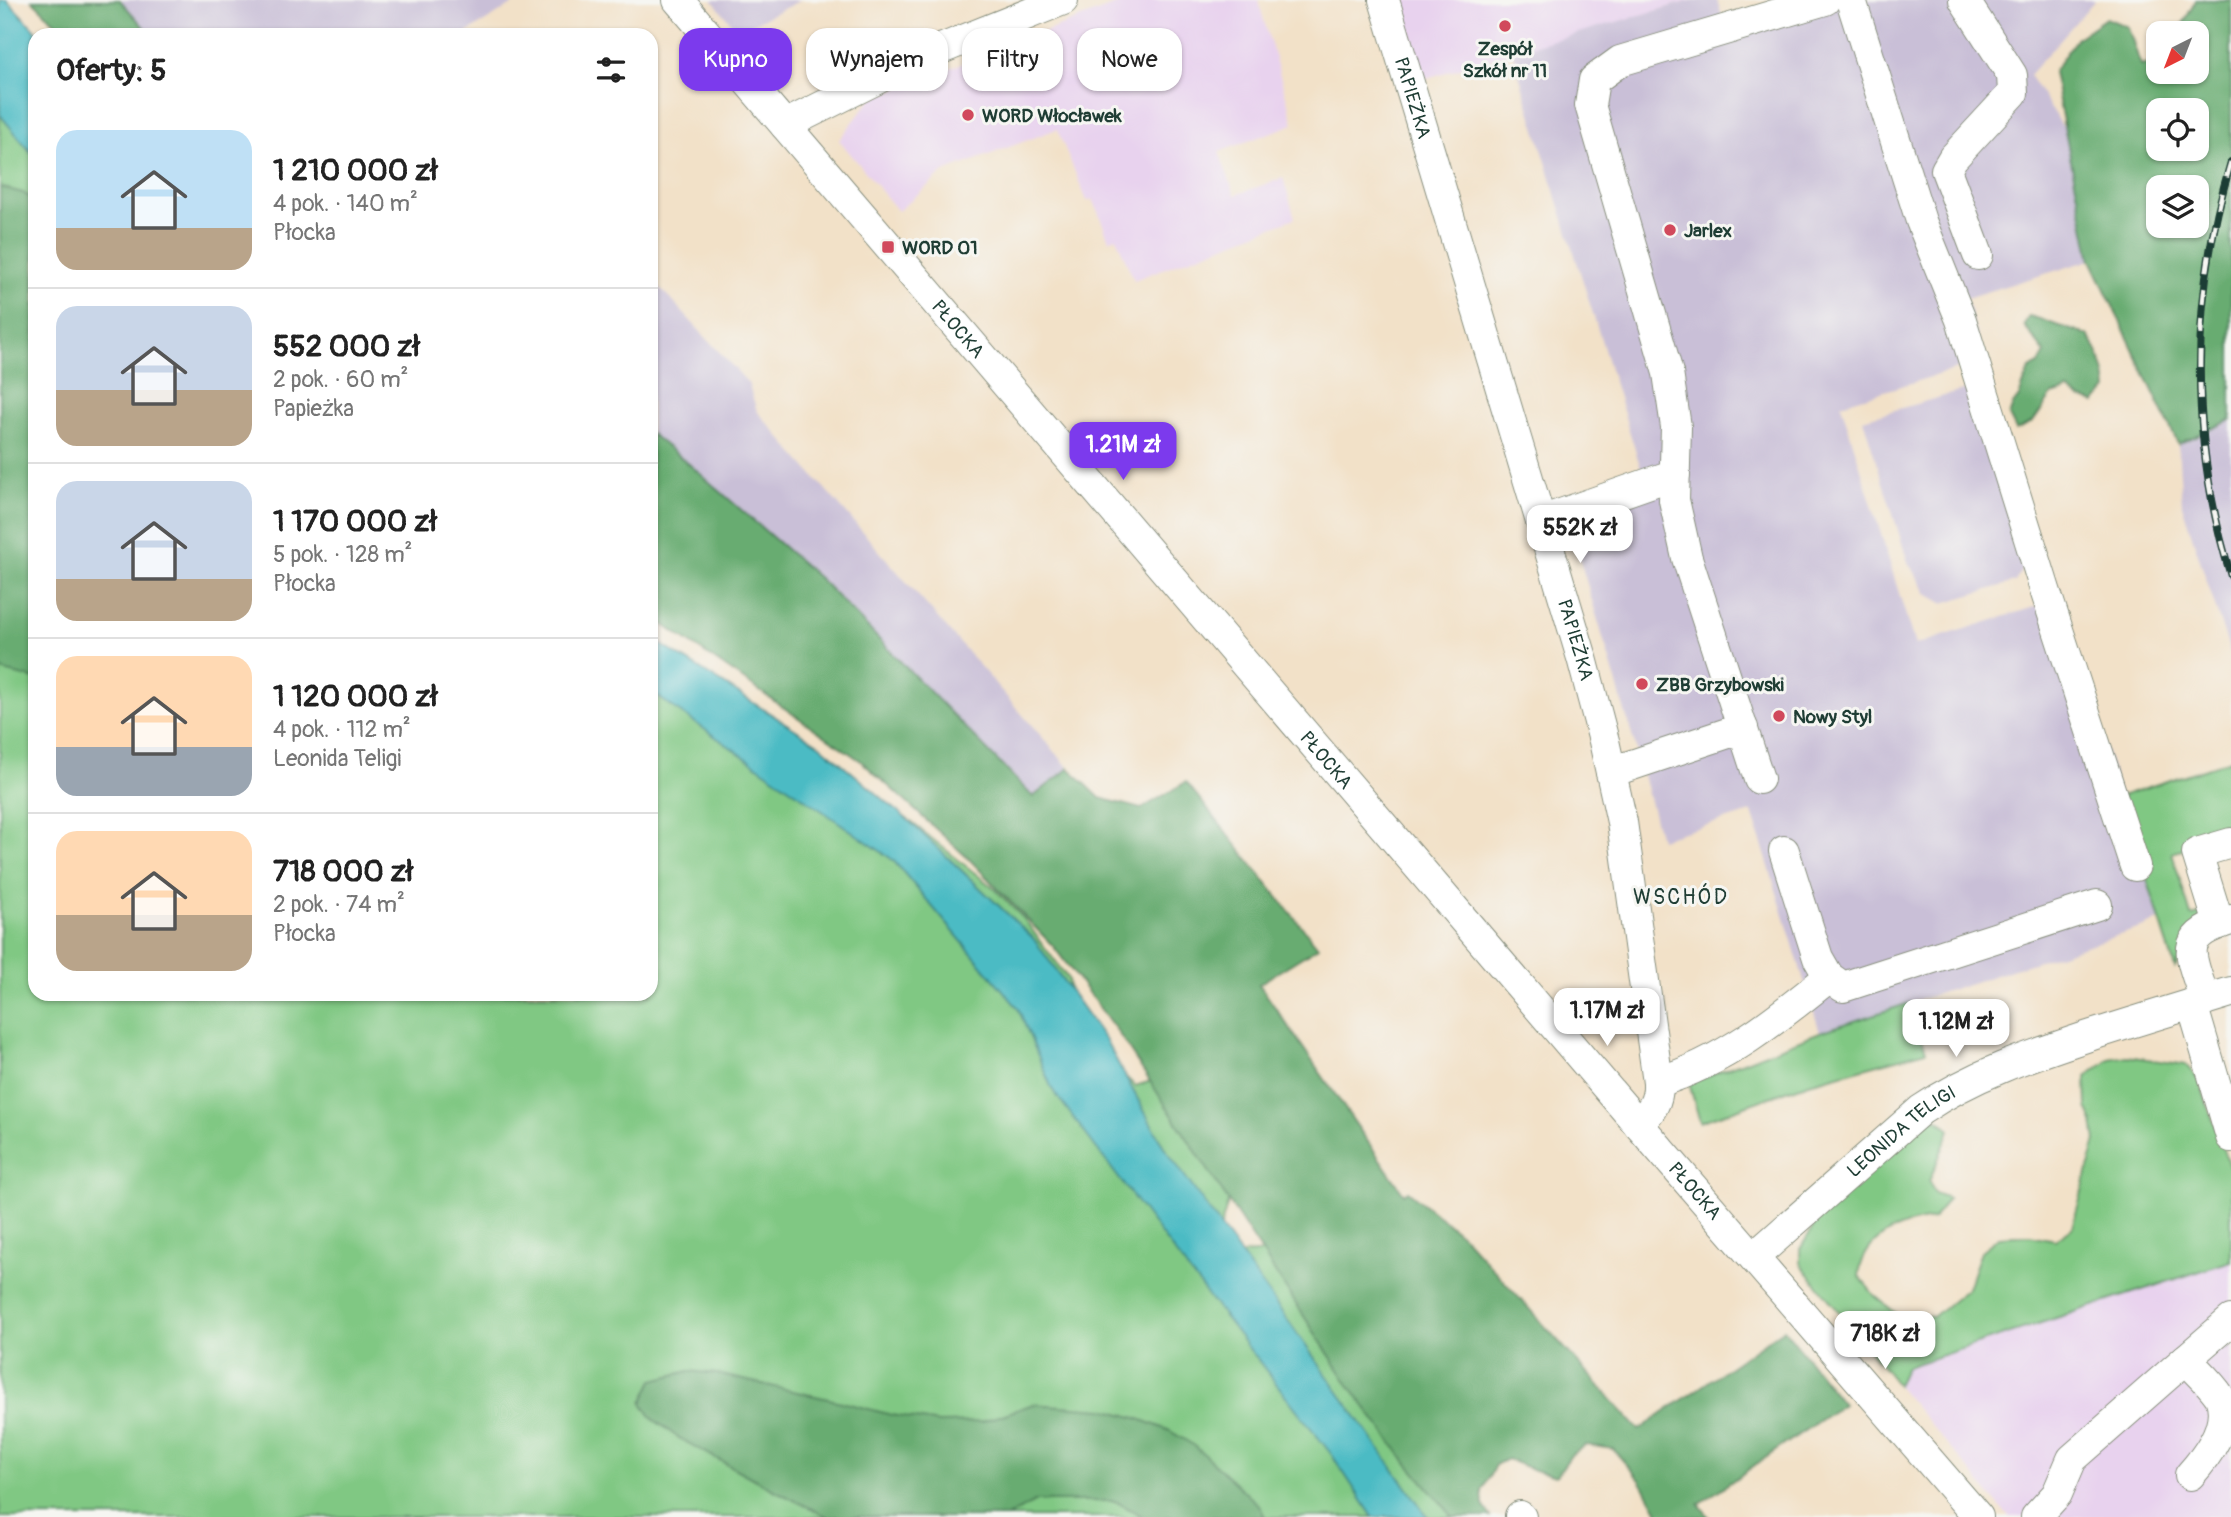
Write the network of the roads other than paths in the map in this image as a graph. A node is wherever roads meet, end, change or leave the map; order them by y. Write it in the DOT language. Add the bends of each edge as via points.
graph roads {
  1 [pos="678,0"];
  2 [pos="1063,0"];
  3 [pos="1384,0"];
  4 [pos="1825,0"];
  5 [pos="1851,0"];
  6 [pos="1964,0"];
  7 [pos="785,125"];
  8 [pos="1978,255"];
  9 [pos="1675,474"];
  10 [pos="1541,521"];
  11 [pos="1743,728"];
  12 [pos="1611,772"];
  13 [pos="1759,779"];
  14 [pos="2231,843"];
  15 [pos="1784,851"];
  16 [pos="2136,866"];
  17 [pos="2097,905"];
  18 [pos="2225,922"];
  19 [pos="1829,978"];
  20 [pos="2209,998"];
  21 [pos="1658,1082"];
  22 [pos="1638,1124"];
  23 [pos="2231,1137"];
  24 [pos="1754,1257"];
  25 [pos="2231,1320"];
  26 [pos="2186,1359"];
  27 [pos="2190,1475"];
  28 [pos="1978,1517"];
  29 [pos="2036,1517"];
  1 -- 7 [label="street, PŁOCKA"];
  2 -- 7 [label="street" via="921,57"];
  3 -- 10 [label="street, PAPIEŻKA"];
  4 -- 9 [label="street" via="1620,61 1594,80 1590,105 1668,373 1676,427"];
  5 -- 16 [label="street" via="1922,221 1961,320"];
  6 -- 8 [label="street" via="2014,83 2012,93 1946,170"];
  7 -- 22 [label="street, PŁOCKA"];
  9 -- 10 [label="street"];
  9 -- 11 [label="street" via="1674,500 1687,558"];
  10 -- 12 [label="street, PAPIEŻKA"];
  11 -- 12 [label="street"];
  11 -- 13 [label="street"];
  12 -- 21 [label="street, PAPIEŻKA"];
  14 -- 18 [label="street" via="2197,853"];
  15 -- 19 [label="street" via="1818,958"];
  17 -- 19 [label="street" via="1843,987"];
  18 -- 20 [label="street" via="2202,932 2191,948"];
  19 -- 21 [label="street" via="1728,1053"];
  20 -- 23 [label="street"];
  20 -- 24 [label="street, LEONIDA TELIGI" via="2039,1052 1944,1094"];
  21 -- 22 [label="street, PAPIEŻKA" via="1653,1108"];
  22 -- 24 [label="street, PŁOCKA"];
  24 -- 28 [label="street, PŁOCKA"];
  25 -- 26 [label="street"];
  26 -- 27 [label="street" via="2220,1397 2225,1419 2215,1443"];
  26 -- 29 [label="street" via="2072,1459 2057,1494"];
}
